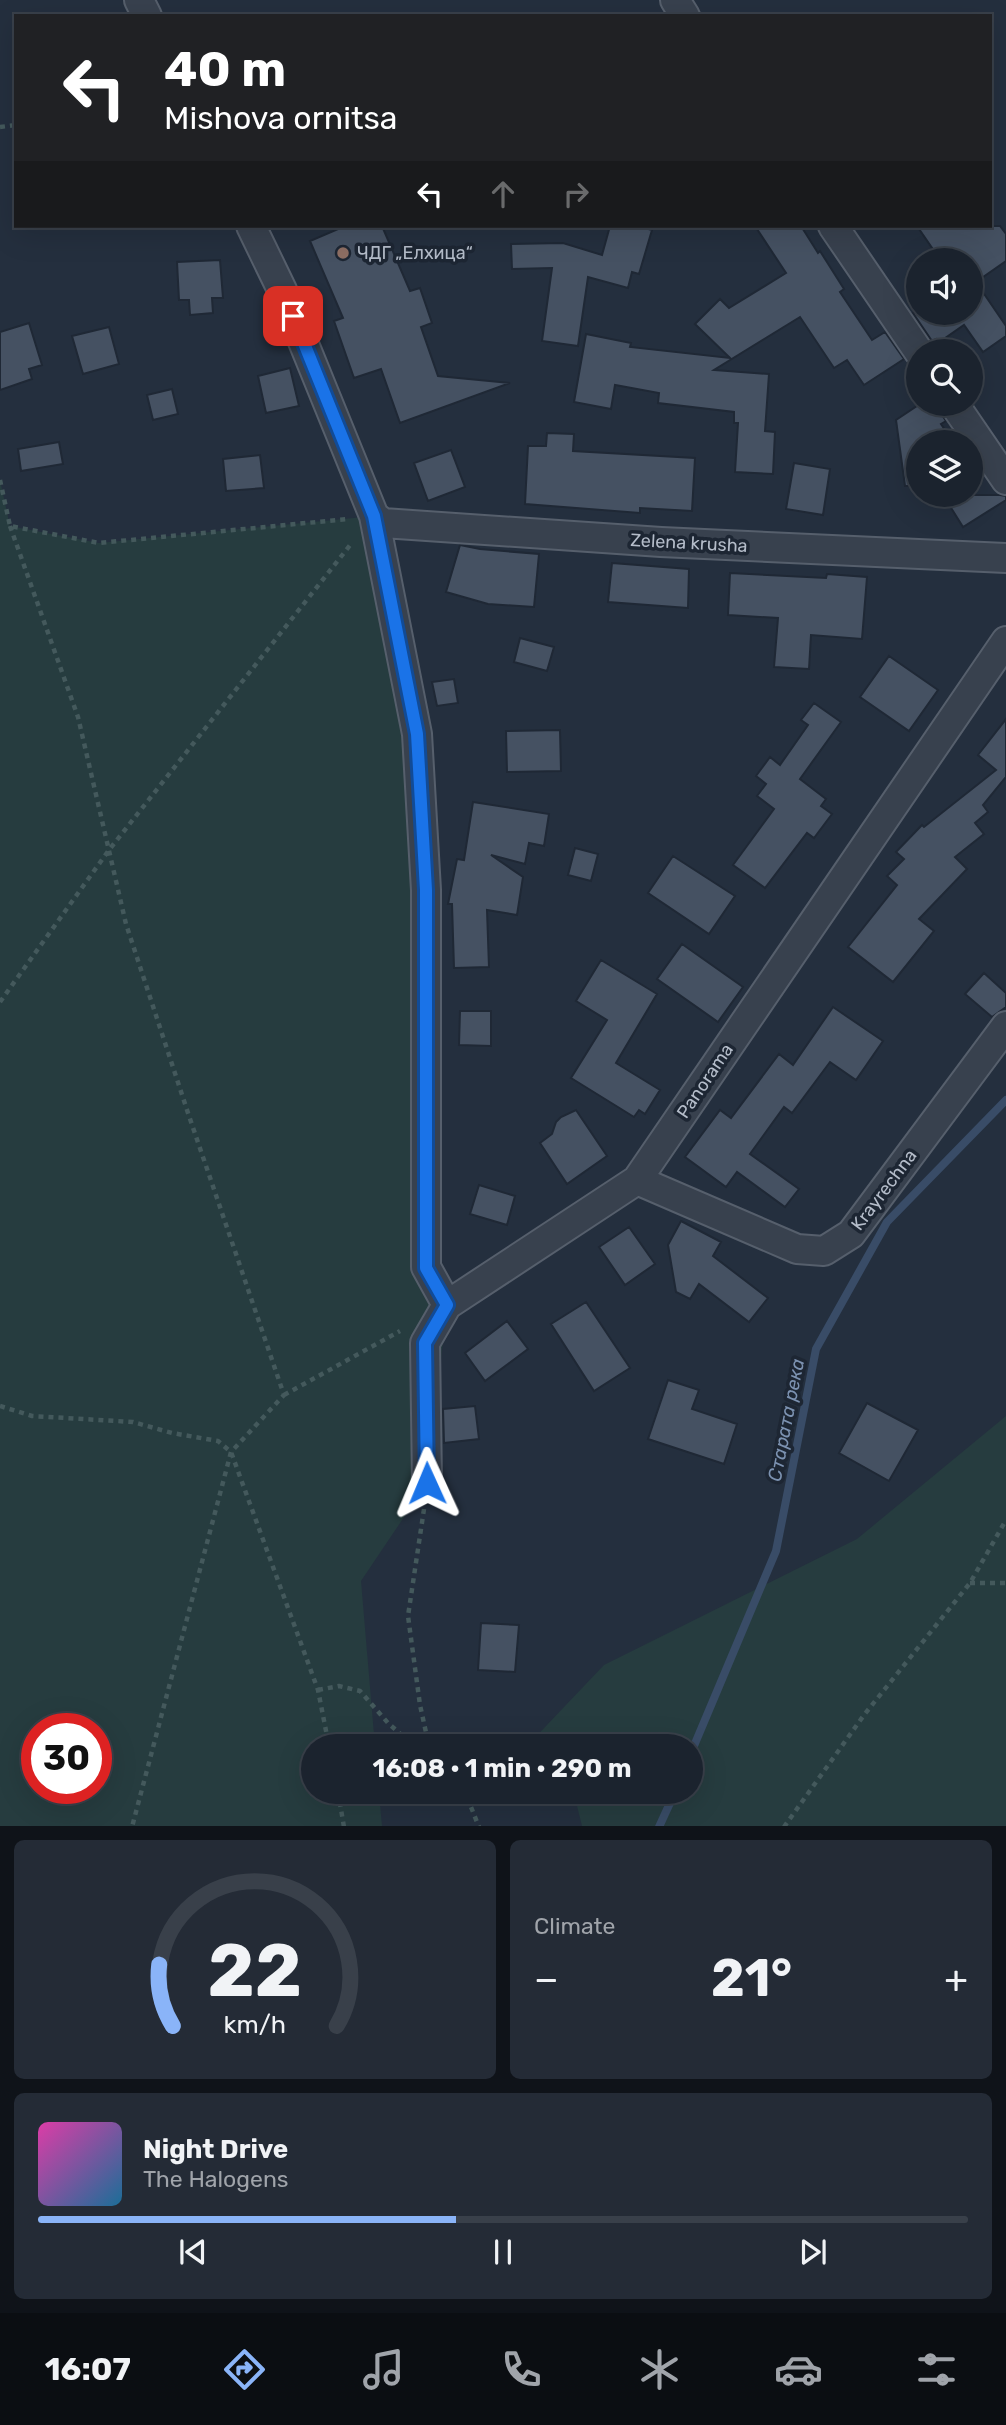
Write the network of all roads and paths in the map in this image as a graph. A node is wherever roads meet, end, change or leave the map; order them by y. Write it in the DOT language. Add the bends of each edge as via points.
graph roads {
  1 [pos="252,228"];
  2 [pos="833,228"];
  3 [pos="910,339"];
  4 [pos="962,416"];
  5 [pos="0,480"];
  6 [pos="1006,480"];
  7 [pos="374,516"];
  8 [pos="10,526"];
  9 [pos="1006,558"];
  10 [pos="1006,641"];
  11 [pos="109,850"];
  12 [pos="0,1002"];
  13 [pos="1006,1026"];
  14 [pos="637,1180"];
  15 [pos="447,1305"];
  16 [pos="401,1331"];
  17 [pos="284,1395"];
  18 [pos="0,1406"];
  19 [pos="231,1452"];
  20 [pos="427,1483"];
  21 [pos="1006,1520"];
  22 [pos="970,1583"];
  23 [pos="1006,1583"];
  24 [pos="318,1690"];
  25 [pos="327,1734"];
  26 [pos="400,1734"];
  27 [pos="426,1734"];
  28 [pos="340,1804"];
  29 [pos="468,1804"];
  30 [pos="132,1826"];
  31 [pos="344,1826"];
  32 [pos="479,1826"];
  33 [pos="784,1826"];
  1 -- 7 [label="street"];
  2 -- 3 [label="street"];
  4 -- 6 [label="street"];
  5 -- 8 [label="path"];
  7 -- 8 [label="path" via="100,543"];
  7 -- 9 [label="street, Zelena krusha" via="383,523 590,538"];
  7 -- 11 [label="path"];
  7 -- 15 [label="street" via="417,734 426,890 426,1268"];
  8 -- 11 [label="path" via="78,717"];
  10 -- 14 [label="street, Panorama"];
  11 -- 12 [label="path"];
  11 -- 17 [label="path" via="135,949"];
  13 -- 14 [label="street, Krayrechna" via="851,1234 824,1251 797,1249"];
  14 -- 15 [label="street, Panorama"];
  15 -- 20 [label="street, Panorama" via="425,1343"];
  16 -- 17 [label="path"];
  17 -- 19 [label="path"];
  18 -- 19 [label="path" via="32,1416 133,1422 218,1441"];
  19 -- 24 [label="path"];
  19 -- 30 [label="path"];
  20 -- 27 [label="path" via="408,1616"];
  21 -- 22 [label="path"];
  22 -- 23 [label="path"];
  22 -- 33 [label="path" via="864,1715"];
  24 -- 25 [label="path"];
  24 -- 26 [label="path" via="339,1686 360,1691"];
  28 -- 31 [label="path"];
  29 -- 32 [label="path"];
}
